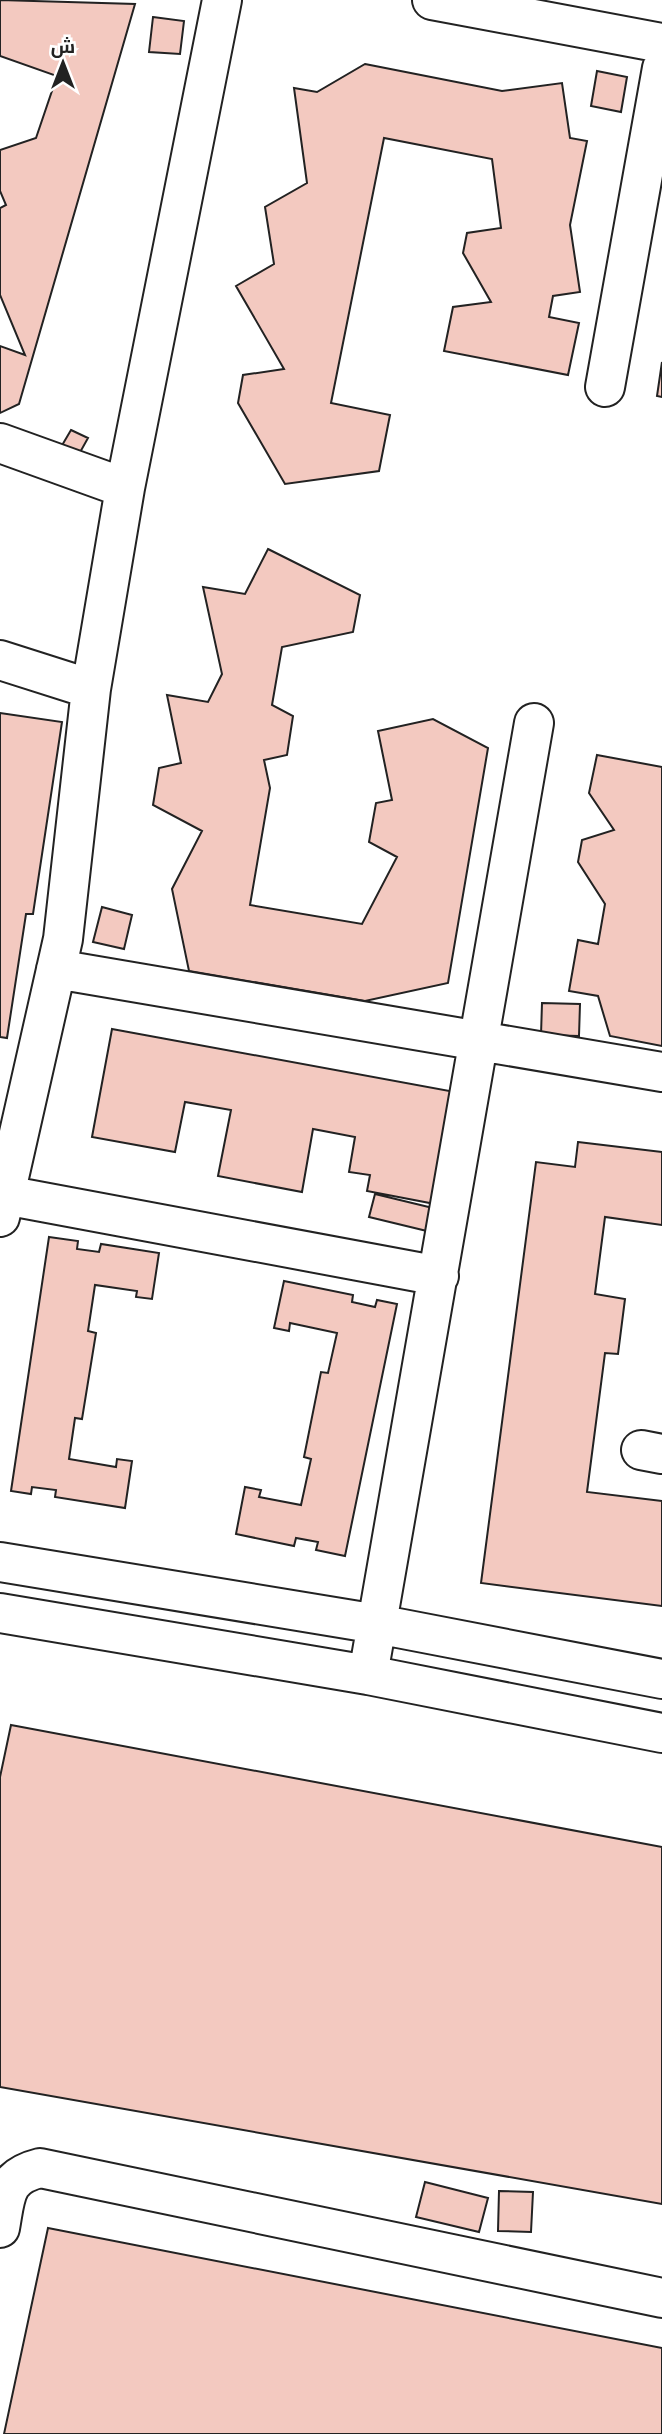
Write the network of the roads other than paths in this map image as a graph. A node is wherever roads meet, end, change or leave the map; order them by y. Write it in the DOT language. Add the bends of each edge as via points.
graph roads {
  1 [pos="222,0"];
  2 [pos="432,0"];
  3 [pos="662,43"];
  4 [pos="662,68"];
  5 [pos="605,387"];
  6 [pos="0,443"];
  7 [pos="125,488"];
  8 [pos="0,660"];
  9 [pos="90,690"];
  10 [pos="534,723"];
  11 [pos="56,969"];
  12 [pos="480,1041"];
  13 [pos="662,1072"];
  14 [pos="9,1130"];
  15 [pos="3,1206"];
  16 [pos="439,1276"];
  17 [pos="0,1562"];
  18 [pos="0,1612"];
  19 [pos="377,1625"];
  20 [pos="368,1675"];
  21 [pos="662,1679"];
  22 [pos="662,1733"];
  23 [pos="0,2228"];
  24 [pos="662,2298"];
  1 -- 7 [label="street"];
  2 -- 3 [label="street"];
  4 -- 5 [label="street"];
  6 -- 7 [label="street"];
  7 -- 9 [label="street"];
  8 -- 9 [label="street"];
  9 -- 11 [label="street"];
  10 -- 12 [label="street"];
  11 -- 12 [label="street"];
  11 -- 14 [label="street"];
  12 -- 13 [label="street"];
  12 -- 16 [label="street"];
  14 -- 15 [label="street"];
  15 -- 16 [label="street"];
  16 -- 19 [label="street"];
  17 -- 19 [label="street"];
  18 -- 20 [label="street"];
  19 -- 20 [label="street"];
  19 -- 21 [label="street"];
  20 -- 22 [label="street"];
  23 -- 24 [label="street" via="8,2189 20,2173 40,2168"];
}
